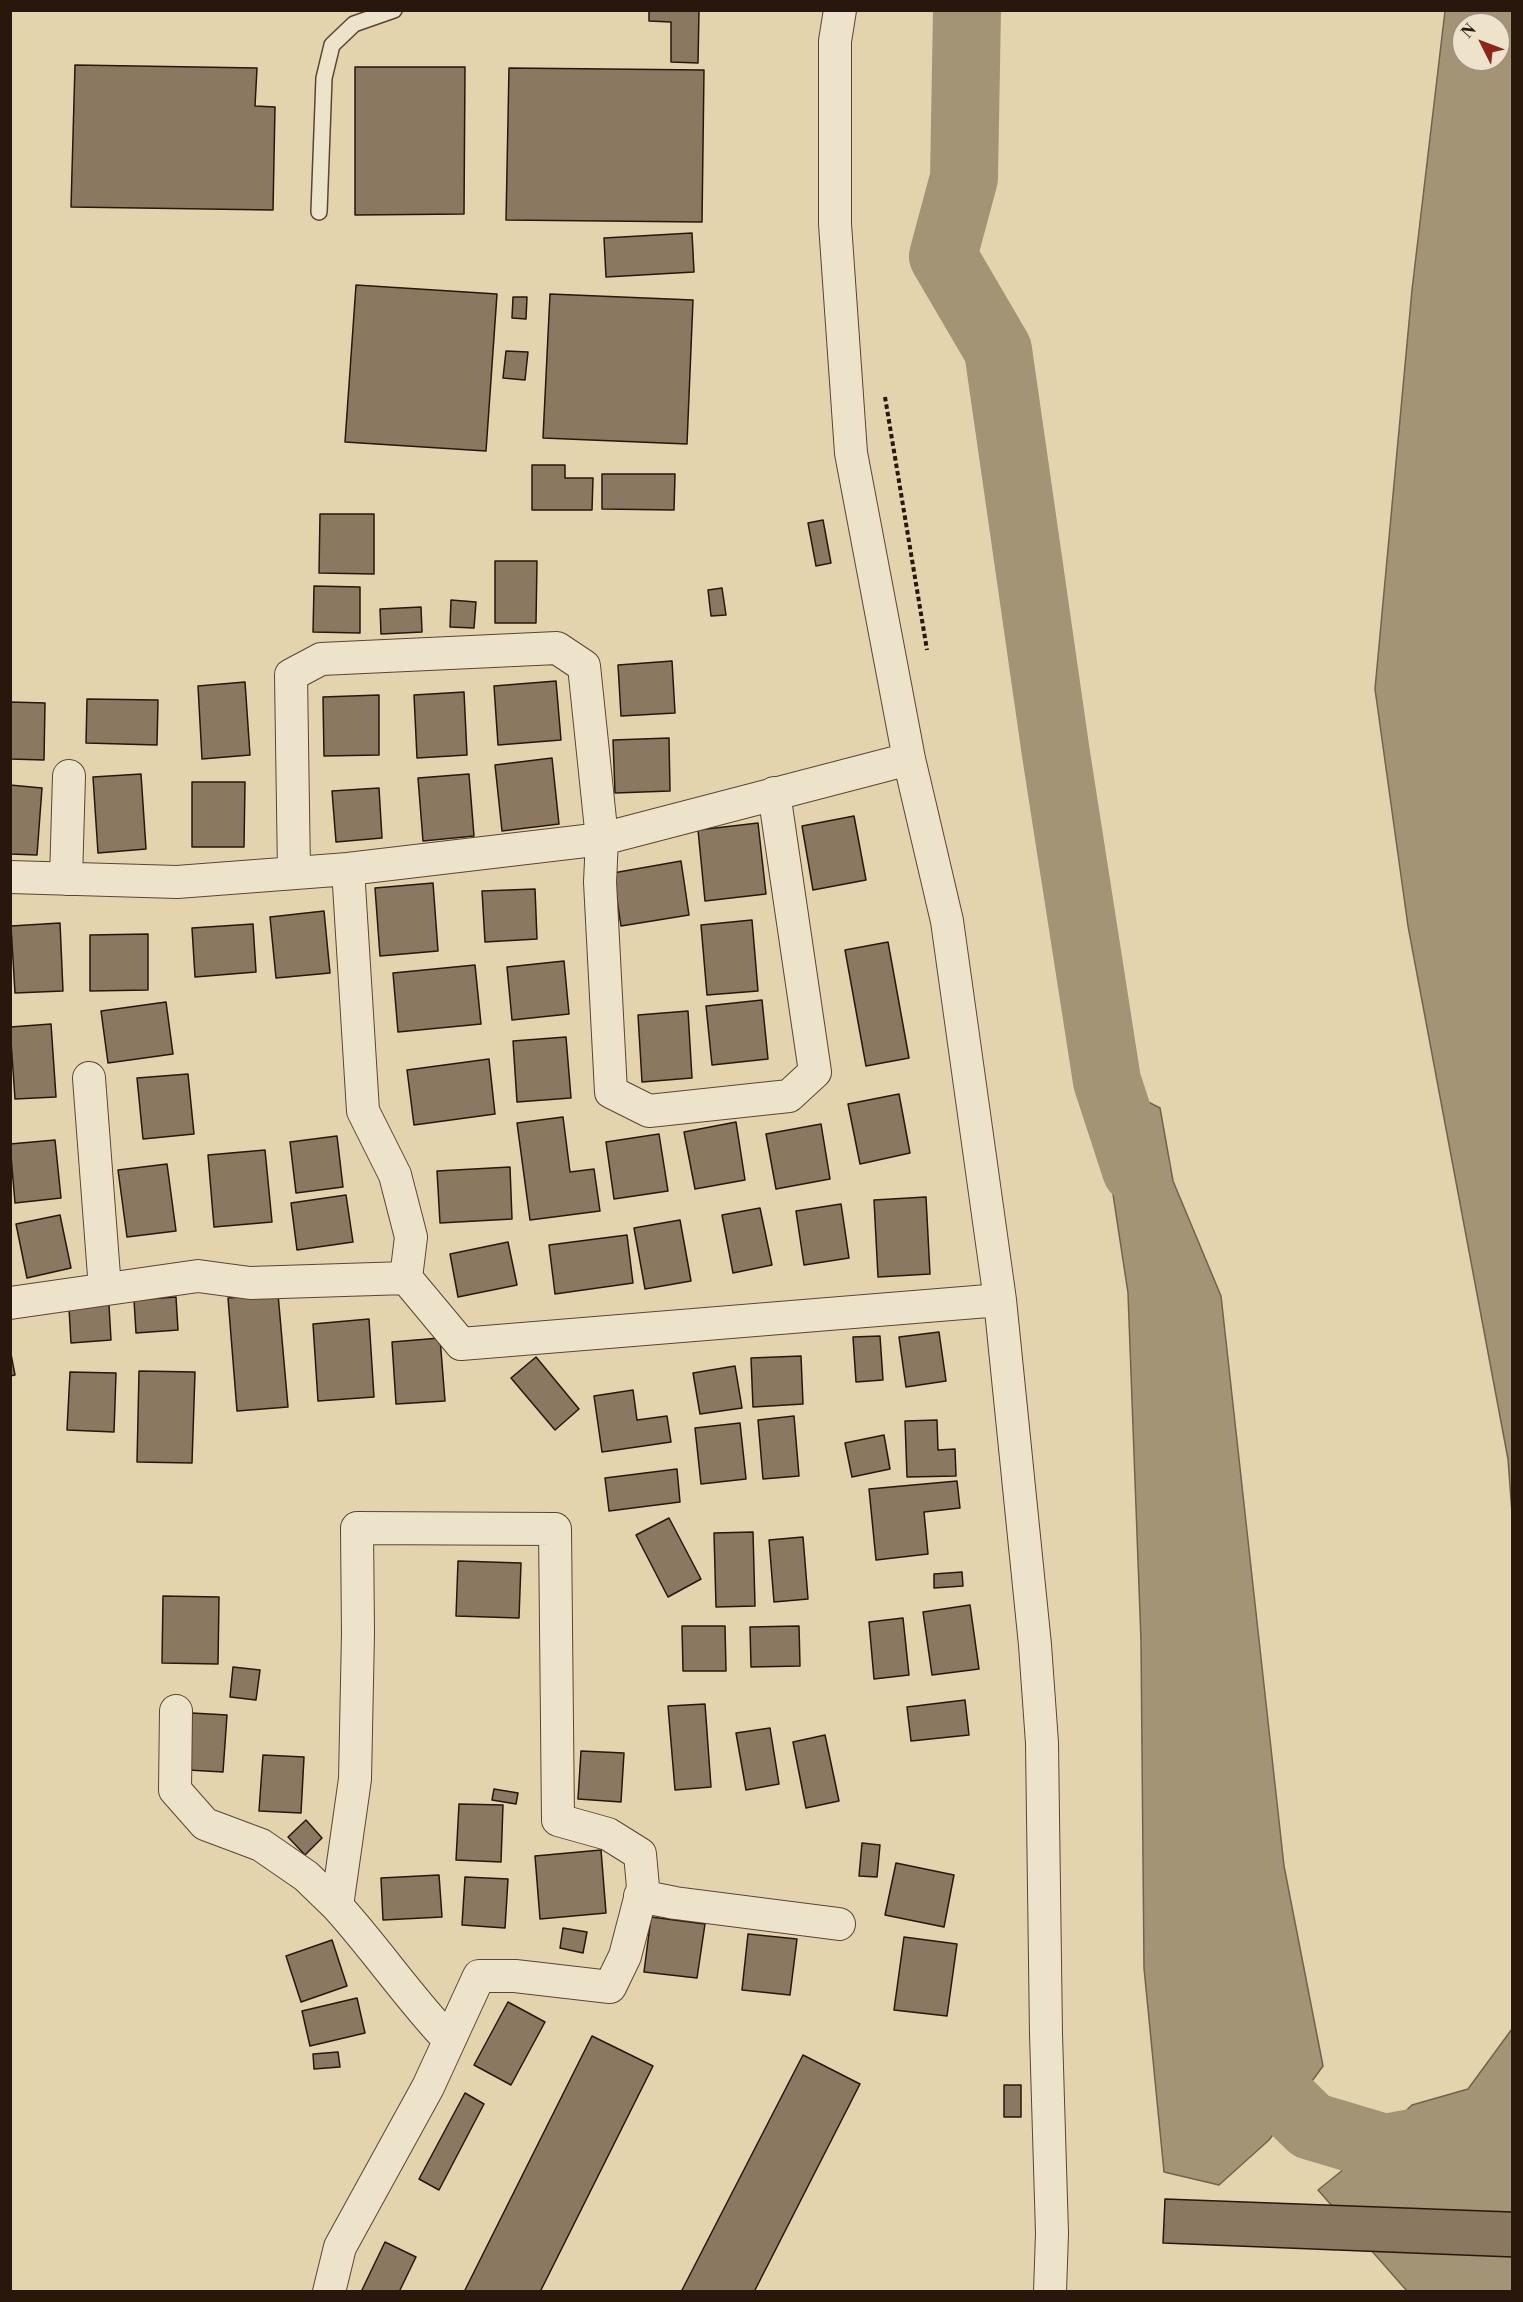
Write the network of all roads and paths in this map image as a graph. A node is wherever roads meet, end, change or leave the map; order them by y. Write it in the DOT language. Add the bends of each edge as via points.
graph roads {
  1 [pos="394,10"];
  2 [pos="840,10"];
  3 [pos="319,212"];
  4 [pos="909,759"];
  5 [pos="69,776"];
  6 [pos="774,792"];
  7 [pos="602,839"];
  8 [pos="348,869"];
  9 [pos="294,873"];
  10 [pos="10,877"];
  11 [pos="66,879"];
  12 [pos="88,1078"];
  13 [pos="406,1278"];
  14 [pos="105,1289"];
  15 [pos="1000,1300"];
  16 [pos="10,1303"];
  17 [pos="176,1711"];
  18 [pos="640,1896"];
  19 [pos="337,1906"];
  20 [pos="839,1924"];
  21 [pos="449,2040"];
  22 [pos="329,2292"];
  23 [pos="1050,2292"];
  1 -- 3 [label="lane" via="354,24 332,45 324,78"];
  2 -- 4 [label="street" via="835,41 834,224 851,453"];
  4 -- 6 [label="street"];
  4 -- 15 [label="street" via="947,921"];
  5 -- 11 [label="street"];
  6 -- 7 [label="street"];
  6 -- 7 [label="street" via="815,1072 789,1096 649,1111 611,1092 600,882"];
  7 -- 8 [label="street"];
  7 -- 9 [label="street" via="584,666 557,648 321,659 291,675"];
  8 -- 9 [label="street"];
  8 -- 13 [label="street" via="363,1111 395,1175 401,1196 411,1237"];
  9 -- 11 [label="street" via="177,882"];
  10 -- 11 [label="street"];
  12 -- 14 [label="street"];
  13 -- 14 [label="street" via="250,1283 198,1276"];
  13 -- 15 [label="street" via="460,1344"];
  14 -- 16 [label="street"];
  15 -- 23 [label="street" via="1042,1743"];
  17 -- 19 [label="street" via="175,1790 205,1824 261,1845 306,1876"];
  18 -- 19 [label="street" via="643,1887 639,1854 608,1834 558,1820 555,1529 357,1528 355,1779"];
  18 -- 20 [label="street"];
  18 -- 21 [label="street" via="625,1956 610,1987 515,1976 479,1976"];
  19 -- 21 [label="street"];
  21 -- 22 [label="street" via="428,2087 340,2247"];
}
